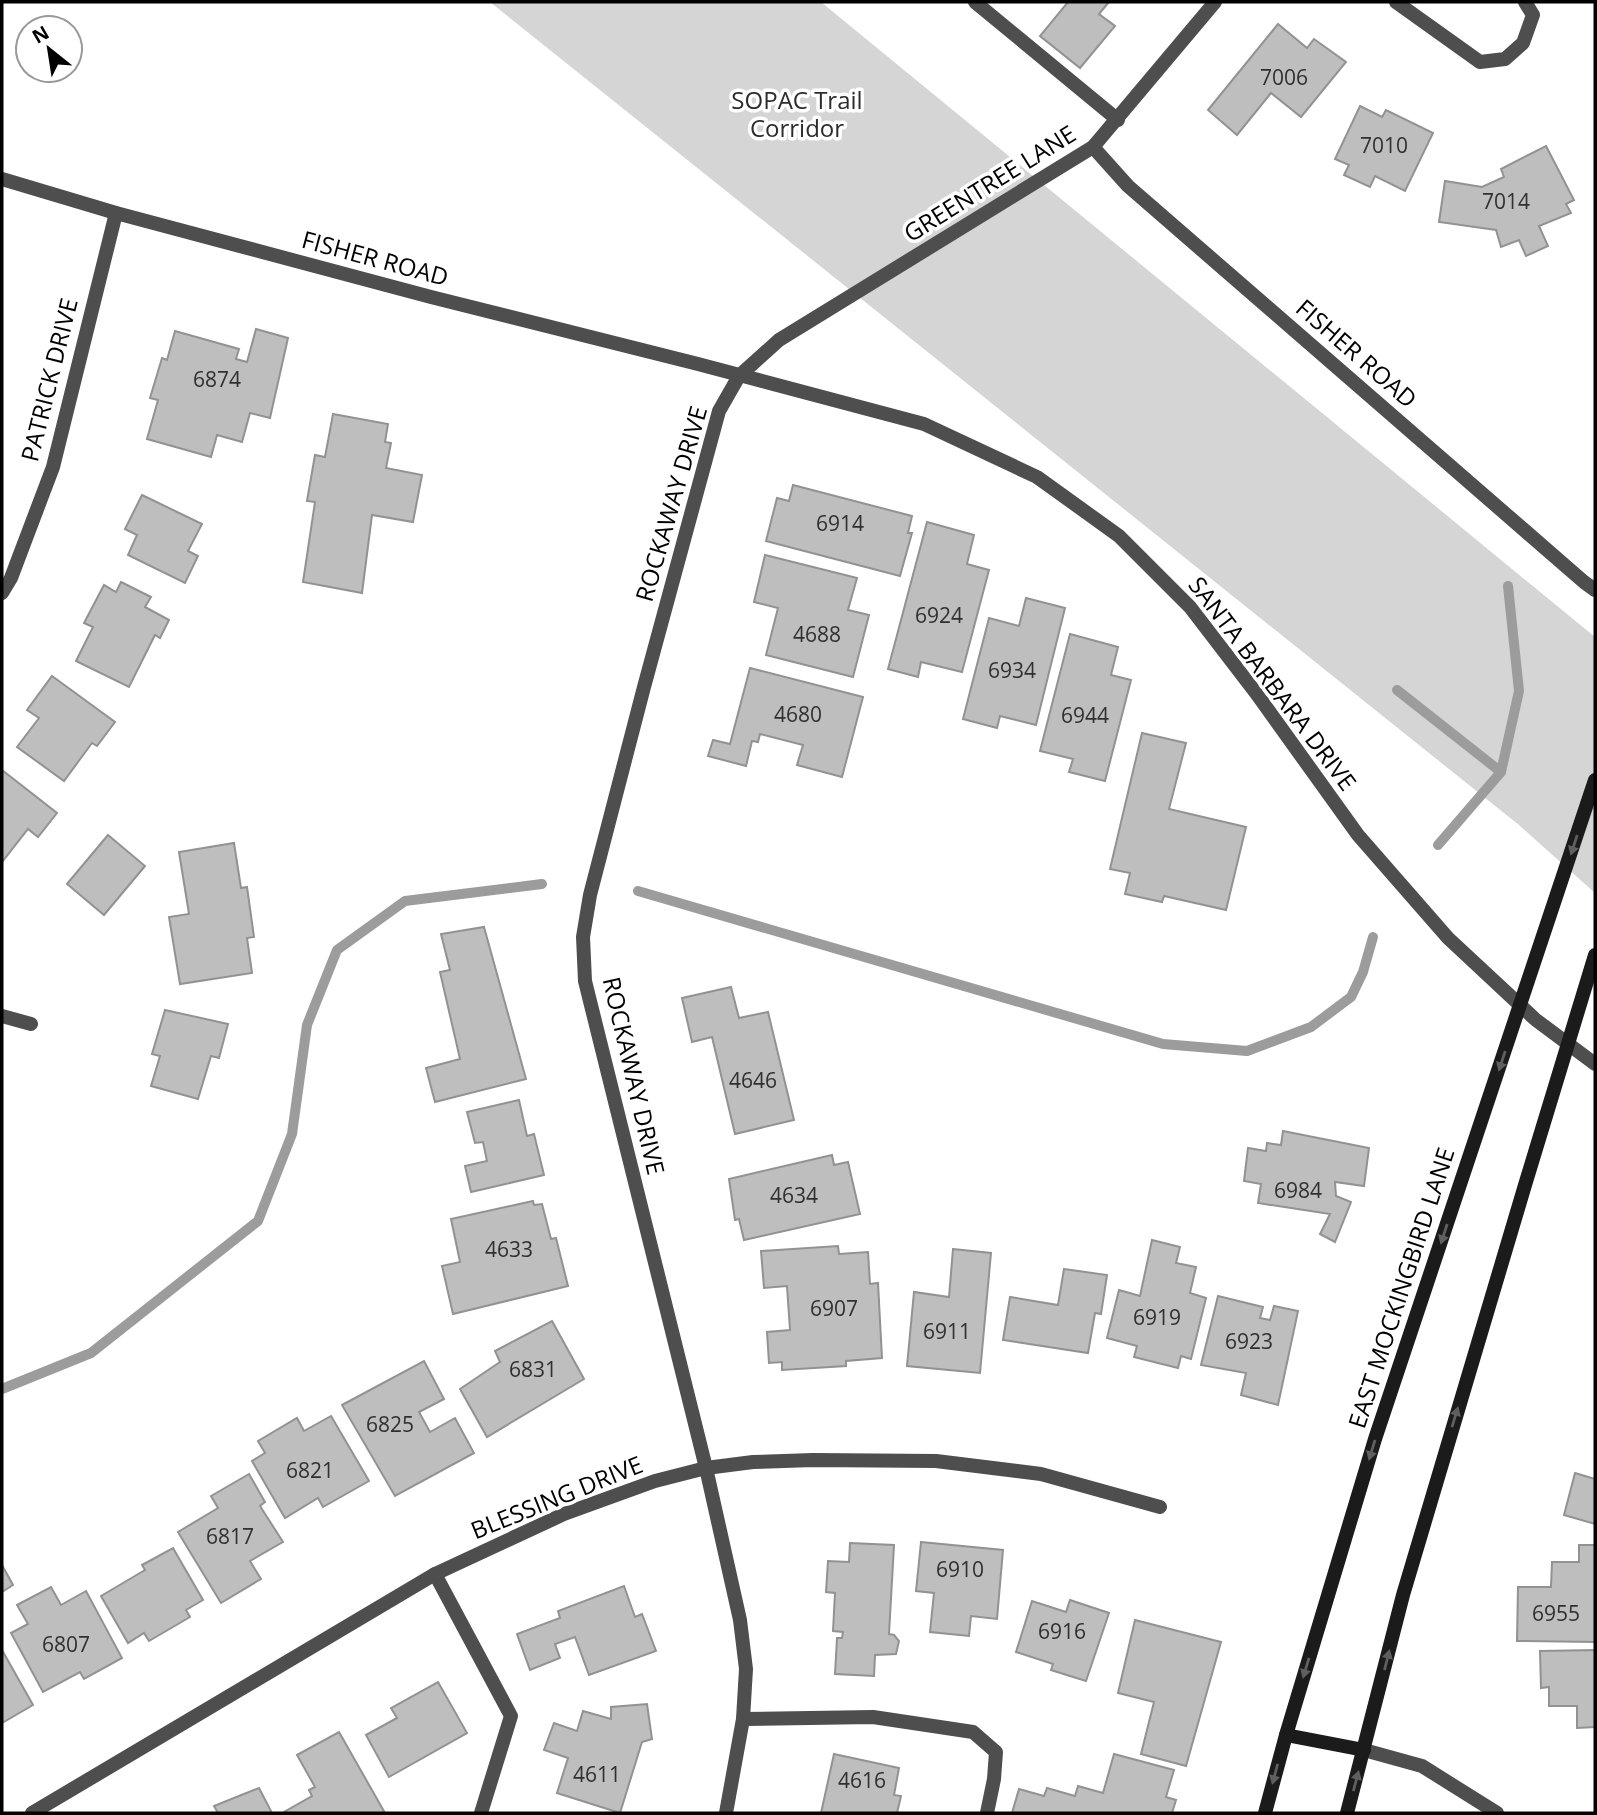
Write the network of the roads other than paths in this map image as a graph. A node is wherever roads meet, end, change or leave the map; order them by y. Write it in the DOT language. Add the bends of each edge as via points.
graph roads {
  1 [pos="975,2"];
  2 [pos="1215,2"];
  3 [pos="1396,2"];
  4 [pos="1525,2"];
  5 [pos="1118,120"];
  6 [pos="1093,147"];
  7 [pos="2,179"];
  8 [pos="116,213"];
  9 [pos="857,293"];
  10 [pos="739,376"];
  11 [pos="1595,590"];
  12 [pos="2,593"];
  13 [pos="1595,780"];
  14 [pos="1595,955"];
  15 [pos="2,1016"];
  16 [pos="31,1024"];
  17 [pos="1595,1064"];
  18 [pos="706,1468"];
  19 [pos="1160,1507"];
  20 [pos="435,1574"];
  21 [pos="743,1719"];
  22 [pos="1286,1735"];
  23 [pos="1364,1750"];
  24 [pos="32,1813"];
  25 [pos="481,1813"];
  26 [pos="726,1813"];
  27 [pos="987,1813"];
  28 [pos="1265,1813"];
  29 [pos="1347,1813"];
  30 [pos="1497,1813"];
  1 -- 5 [label="street"];
  2 -- 5 [label="street, GREENTREE LANE"];
  3 -- 4 [label="street" via="1480,62 1505,59 1523,43 1533,15"];
  5 -- 6 [label="street, GREENTREE LANE"];
  6 -- 9 [label="street, GREENTREE LANE"];
  6 -- 11 [label="street, FISHER ROAD" via="1128,186"];
  7 -- 8 [label="street, FISHER ROAD"];
  8 -- 10 [label="street, FISHER ROAD"];
  8 -- 12 [label="street, PATRICK DRIVE" via="52,467"];
  9 -- 10 [label="street, ROCKAWAY DRIVE" via="779,340"];
  10 -- 17 [label="street, SANTA BARBARA DRIVE" via="924,425 1037,477 1119,536 1189,607 1358,835 1448,938 1536,1020"];
  10 -- 18 [label="street, ROCKAWAY DRIVE" via="719,411 596,869 583,937 584,981"];
  13 -- 22 [label="main road, EAST MOCKINGBIRD LANE, one-way" via="1375,1439"];
  23 -- 14 [label="main road, one-way" via="1403,1595"];
  15 -- 16 [label="street"];
  18 -- 19 [label="street, BLESSING DRIVE" via="813,1460 936,1461 1041,1474"];
  18 -- 20 [label="street, BLESSING DRIVE" via="564,1514"];
  18 -- 21 [label="street, ROCKAWAY DRIVE" via="740,1620 746,1669"];
  20 -- 24 [label="street, BLESSING DRIVE"];
  20 -- 25 [label="street" via="511,1716"];
  21 -- 26 [label="street, ROCKAWAY DRIVE"];
  21 -- 27 [label="street" via="873,1717 973,1732 996,1752"];
  22 -- 23 [label="main road"];
  22 -- 28 [label="main road, EAST MOCKINGBIRD LANE, one-way"];
  29 -- 23 [label="main road, one-way"];
  23 -- 30 [label="street" via="1422,1766"];
}
